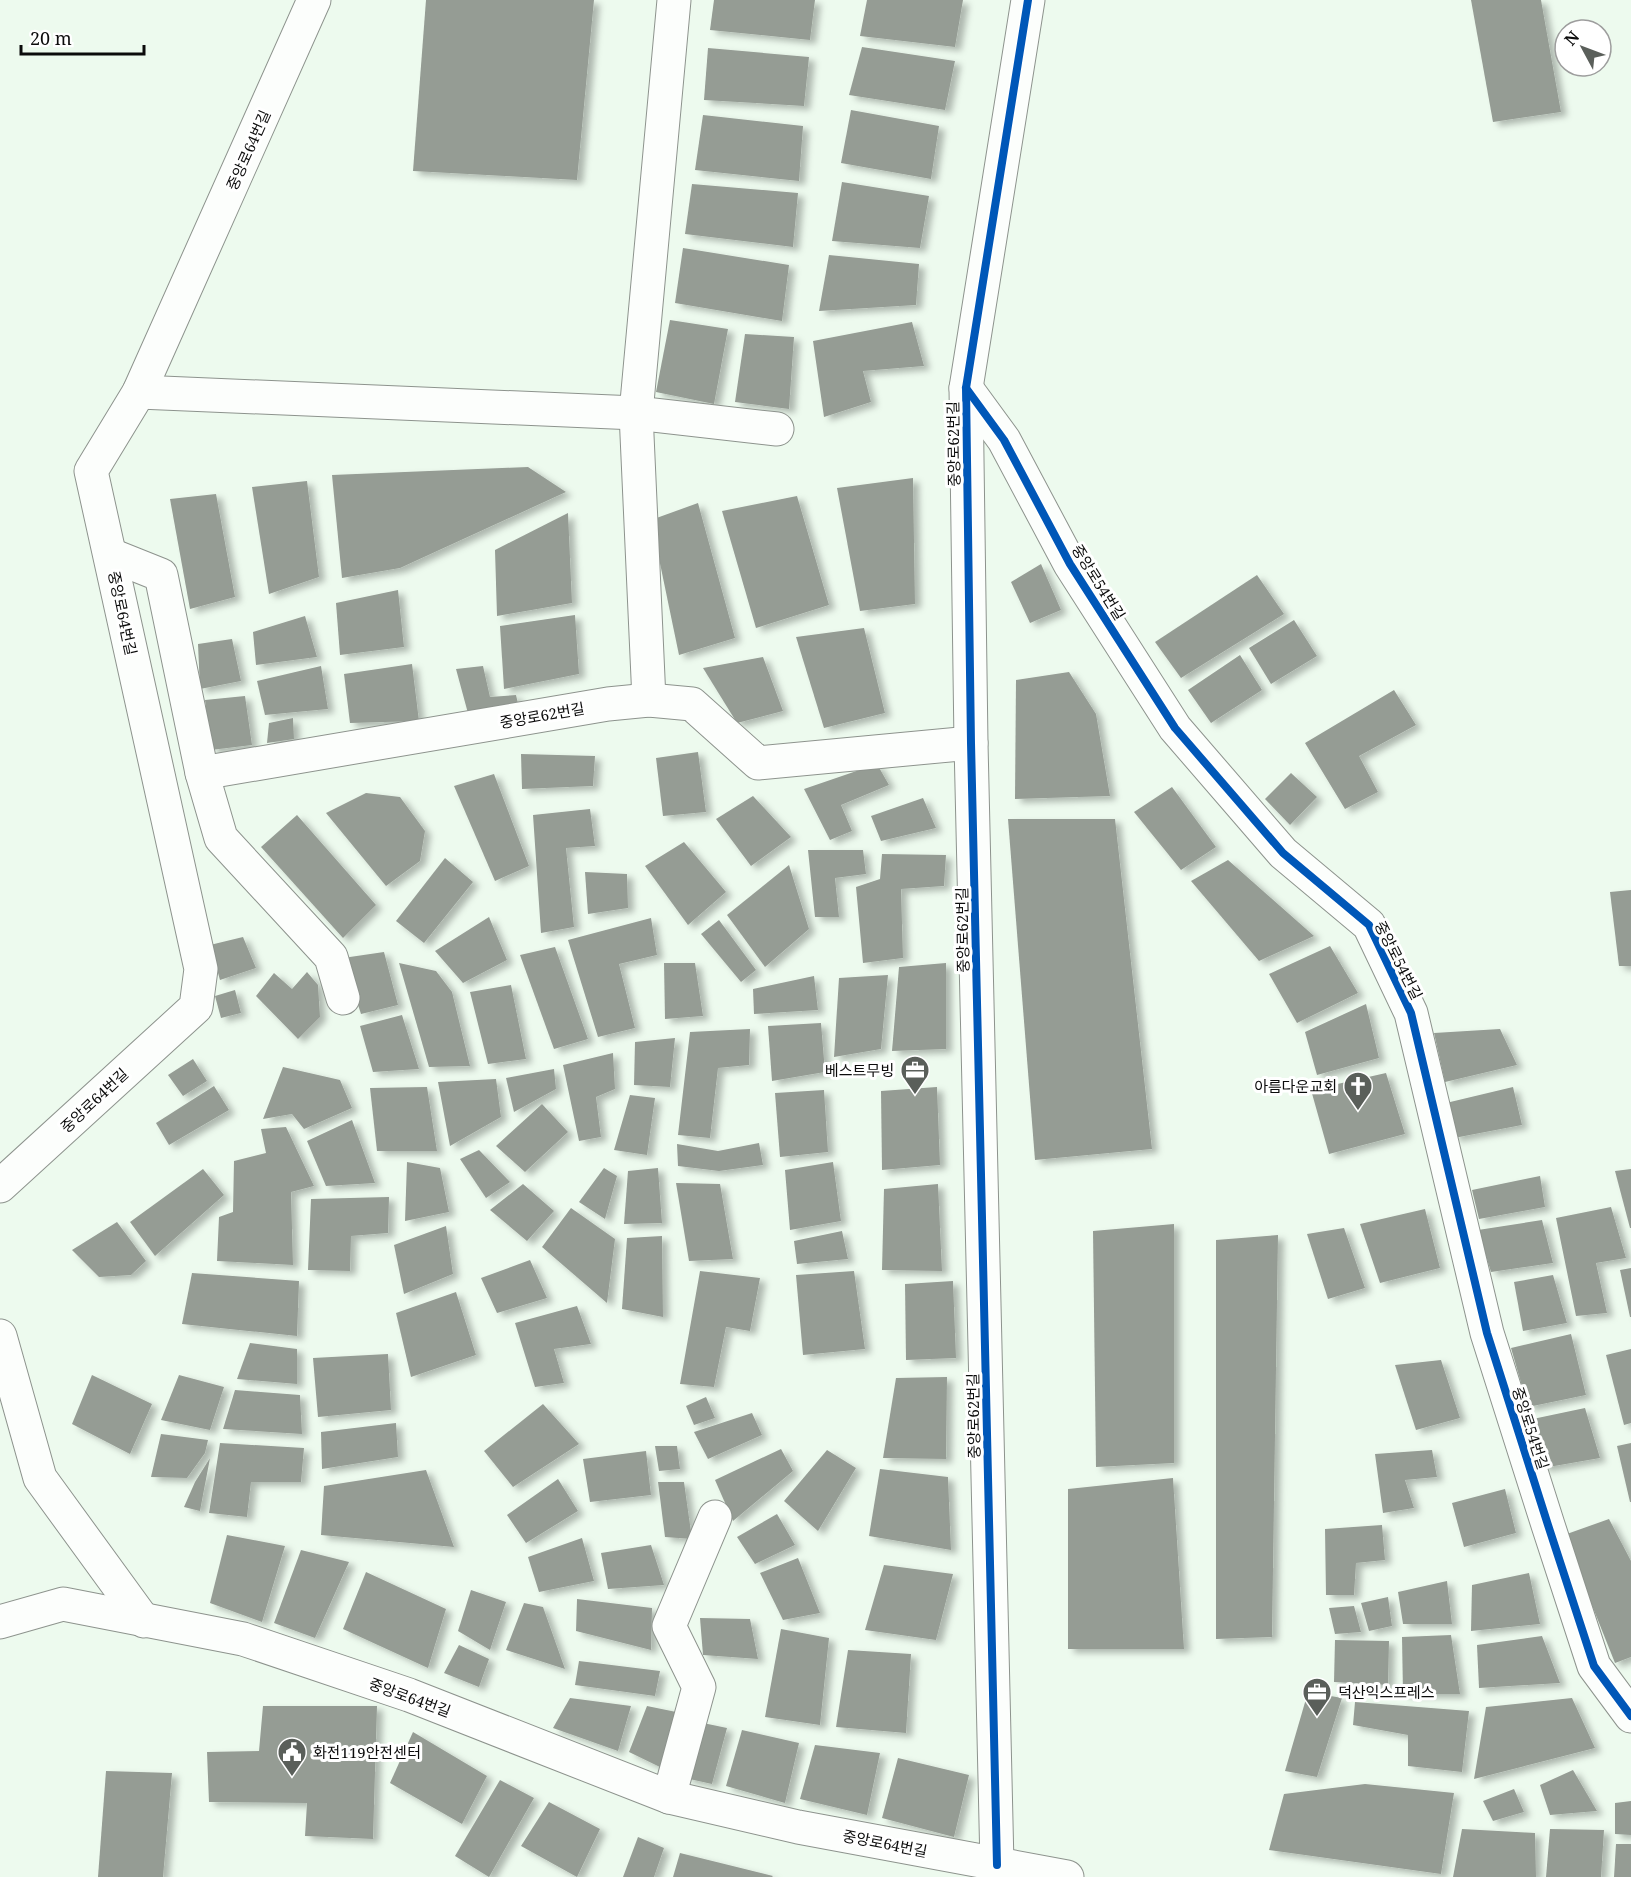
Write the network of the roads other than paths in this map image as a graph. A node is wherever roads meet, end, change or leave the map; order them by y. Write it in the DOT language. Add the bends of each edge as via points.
graph roads {
  1 [pos="314,0"];
  2 [pos="674,0"];
  3 [pos="1028,0"];
  4 [pos="966,388"];
  5 [pos="139,392"];
  6 [pos="636,413"];
  7 [pos="777,429"];
  8 [pos="111,555"];
  9 [pos="649,700"];
  10 [pos="971,743"];
  11 [pos="202,773"];
  12 [pos="343,998"];
  13 [pos="0,1186"];
  14 [pos="0,1336"];
  15 [pos="715,1517"];
  16 [pos="144,1621"];
  17 [pos="0,1622"];
  18 [pos="1631,1716"];
  19 [pos="669,1797"];
  20 [pos="997,1865"];
  21 [pos="1067,1877"];
  1 -- 5 [label="street, 중앙로64번길"];
  2 -- 6 [label="street"];
  3 -- 4 [label="street, 중앙로62번길"];
  4 -- 10 [label="street, 중앙로62번길"];
  4 -- 18 [label="street, 중앙로54번길" via="1004,440 1070,564 1175,728 1283,853 1369,925 1411,1012 1487,1333 1594,1666"];
  5 -- 6 [label="street"];
  5 -- 8 [label="street, 중앙로64번길" via="91,471"];
  6 -- 7 [label="street"];
  6 -- 9 [label="street"];
  8 -- 11 [label="street" via="161,576"];
  8 -- 13 [label="street, 중앙로64번길" via="201,969 196,1007"];
  9 -- 10 [label="street, 중앙로62번길" via="692,704 759,763"];
  9 -- 11 [label="street, 중앙로62번길"];
  10 -- 20 [label="street, 중앙로62번길"];
  11 -- 12 [label="street" via="221,838 332,957"];
  14 -- 16 [label="street" via="40,1478"];
  15 -- 19 [label="street" via="669,1626 699,1687"];
  16 -- 17 [label="street, 중앙로64번길" via="63,1604"];
  16 -- 19 [label="street, 중앙로64번길" via="243,1639 398,1691"];
  19 -- 20 [label="street, 중앙로64번길" via="798,1827"];
  20 -- 21 [label="street, 중앙로64번길"];
}
